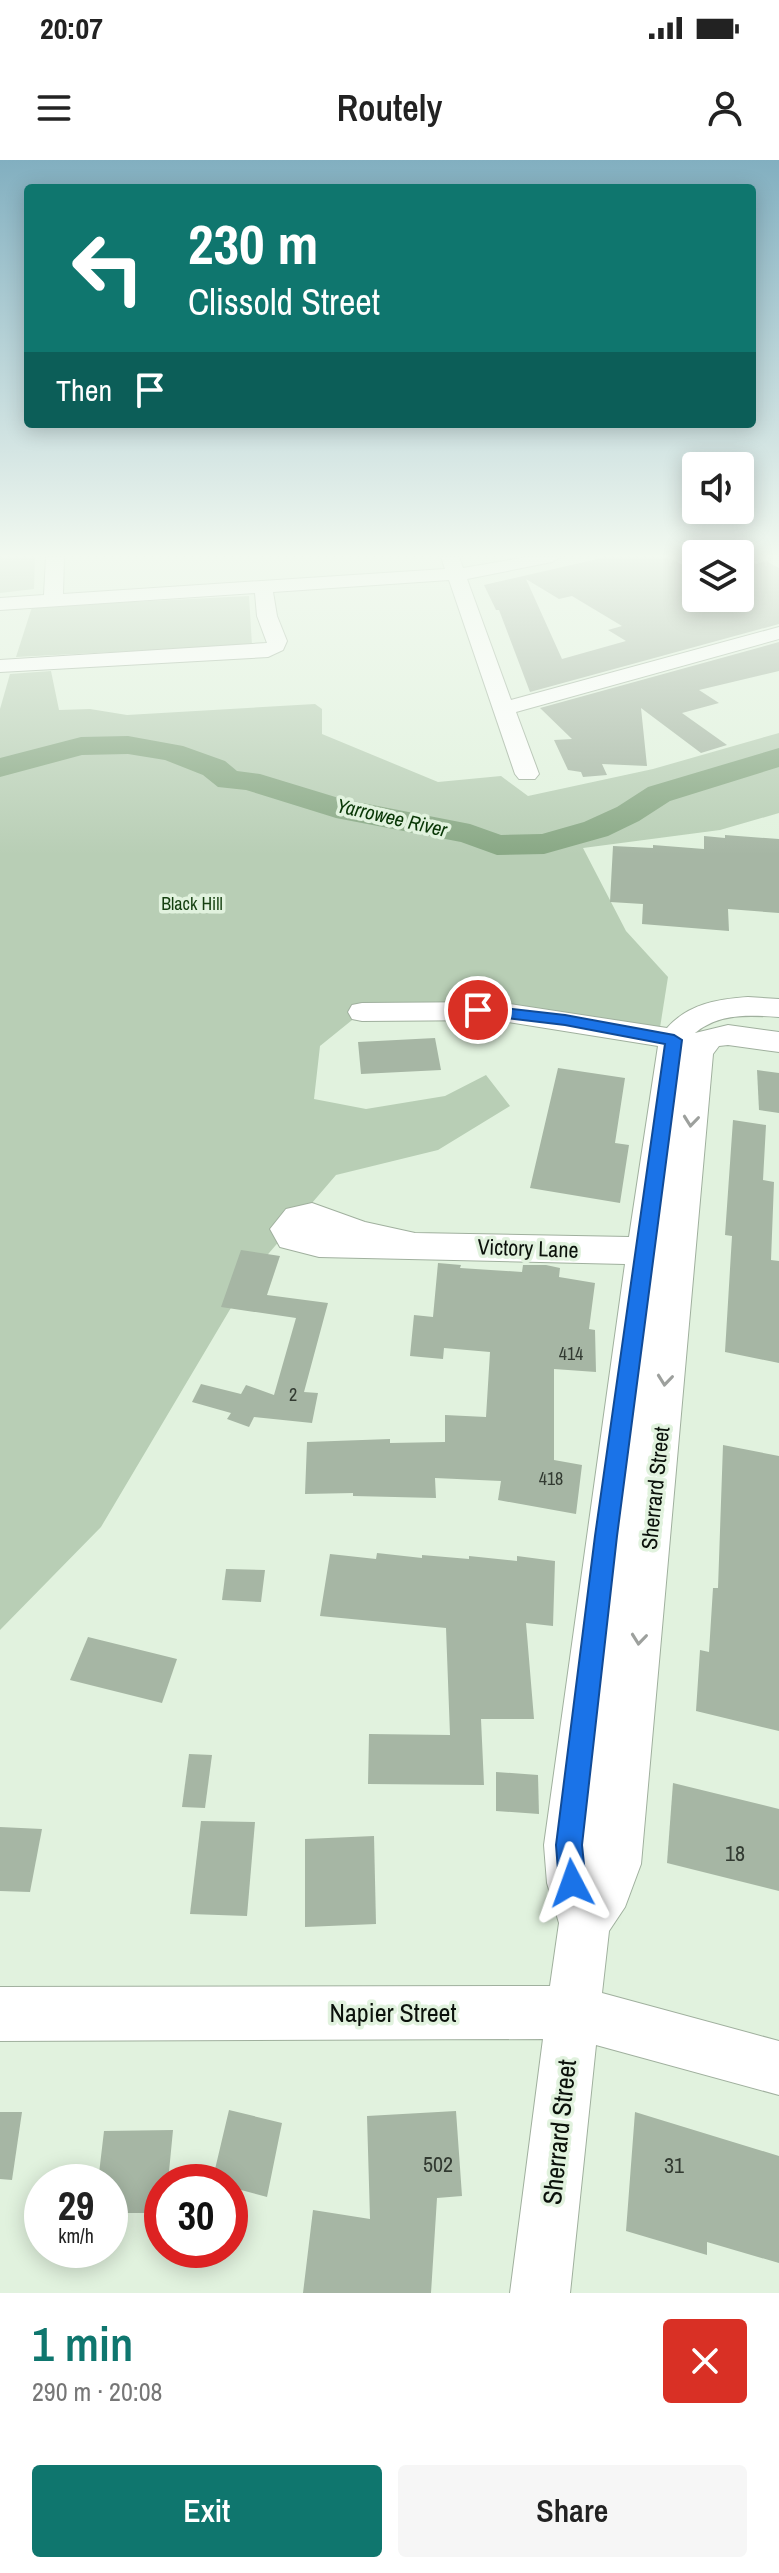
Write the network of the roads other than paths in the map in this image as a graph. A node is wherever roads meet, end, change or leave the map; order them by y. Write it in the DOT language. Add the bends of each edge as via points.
graph roads {
  1 [pos="169,657"];
  2 [pos="486,657"];
  3 [pos="696,657"];
  4 [pos="0,666"];
  5 [pos="505,708"];
  6 [pos="527,774"];
  7 [pos="741,1006"];
  8 [pos="779,1008"];
  9 [pos="362,1012"];
  10 [pos="746,1038"];
  11 [pos="779,1042"];
  12 [pos="685,1055"];
  13 [pos="412,1245"];
  14 [pos="645,1251"];
  15 [pos="584,1923"];
  16 [pos="572,2012"];
  17 [pos="0,2014"];
  18 [pos="779,2068"];
  19 [pos="540,2293"];
  1 -- 4 [label="street"];
  2 -- 5 [label="street"];
  3 -- 5 [label="street"];
  5 -- 6 [label="street"];
  7 -- 8 [label="street"];
  7 -- 10 [label="street" via="739,1021"];
  7 -- 12 [label="street" via="719,1009 682,1029"];
  9 -- 12 [label="street" via="496,1011 593,1024"];
  10 -- 11 [label="street"];
  10 -- 12 [label="street" via="716,1036"];
  12 -- 14 [label="street, Sherrard Street"];
  12 -- 15 [label="street, Sherrard Street, one-way" via="616,1864 607,1889"];
  13 -- 14 [label="street, Victory Lane"];
  14 -- 15 [label="street, Sherrard Street" via="569,1845 572,1883"];
  15 -- 16 [label="street, Sherrard Street"];
  16 -- 17 [label="street, Napier Street"];
  16 -- 18 [label="street, Napier Street"];
  16 -- 19 [label="street, Sherrard Street"];
}
